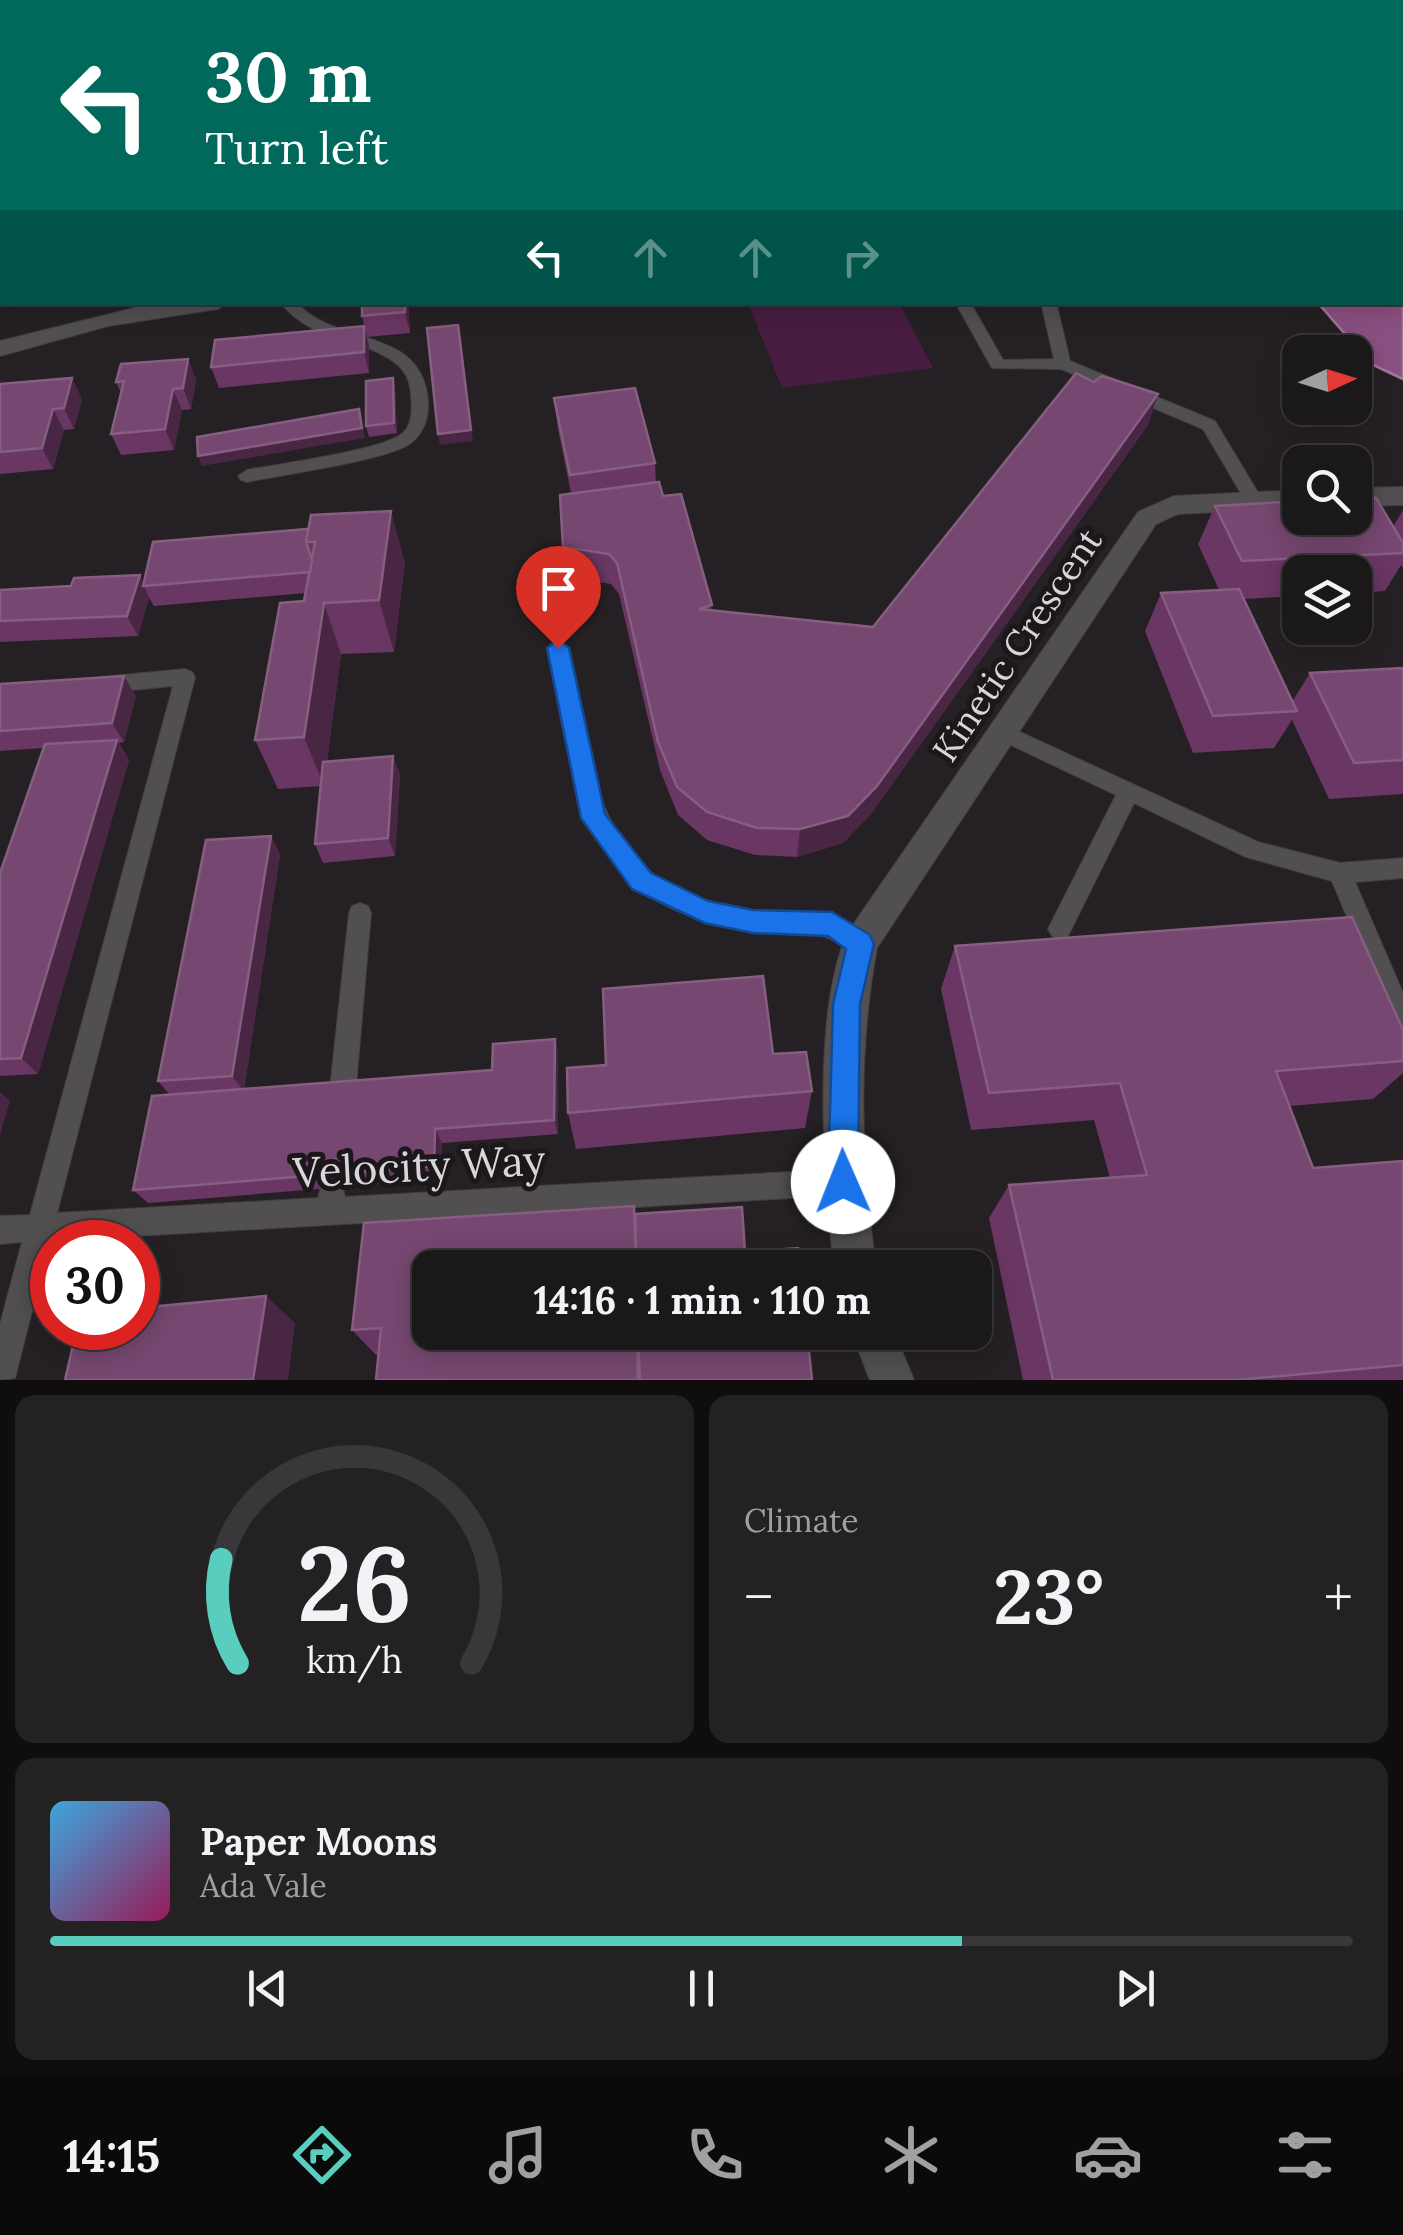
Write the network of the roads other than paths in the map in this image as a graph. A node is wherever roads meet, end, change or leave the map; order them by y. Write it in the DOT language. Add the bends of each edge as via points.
graph roads {
  1 [pos="181,305"];
  2 [pos="291,305"];
  3 [pos="964,305"];
  4 [pos="1049,305"];
  5 [pos="0,349"];
  6 [pos="1063,364"];
  7 [pos="246,476"];
  8 [pos="1403,496"];
  9 [pos="1372,497"];
  10 [pos="1282,500"];
  11 [pos="1254,501"];
  12 [pos="558,648"];
  13 [pos="74,688"];
  14 [pos="1003,732"];
  15 [pos="1129,791"];
  16 [pos="1403,868"];
  17 [pos="1340,873"];
  18 [pos="360,913"];
  19 [pos="1060,929"];
  20 [pos="860,944"];
  21 [pos="1403,1021"];
  22 [pos="342,1098"];
  23 [pos="843,1182"];
  24 [pos="44,1220"];
  25 [pos="125,1220"];
  26 [pos="30,1229"];
  27 [pos="0,1230"];
  28 [pos="852,1250"];
  29 [pos="30,1271"];
  30 [pos="880,1350"];
  31 [pos="0,1378"];
  32 [pos="892,1380"];
  1 -- 5 [label="street"];
  2 -- 7 [label="lane" via="311,326 387,347 404,360 421,401 418,422 411,438 391,448"];
  3 -- 6 [label="lane" via="998,365"];
  4 -- 6 [label="lane"];
  6 -- 11 [label="lane" via="1210,425"];
  8 -- 9 [label="street"];
  10 -- 11 [label="street, Kinetic Crescent"];
  11 -- 14 [label="street, Kinetic Crescent" via="1174,505 1147,518"];
  12 -- 20 [label="lane" via="593,818 642,881 705,912 832,924"];
  13 -- 24 [label="lane" via="185,677"];
  14 -- 15 [label="lane"];
  14 -- 20 [label="street, Kinetic Crescent"];
  15 -- 17 [label="lane" via="1254,850"];
  15 -- 19 [label="lane"];
  16 -- 17 [label="lane"];
  17 -- 21 [label="lane"];
  18 -- 22 [label="lane"];
  20 -- 23 [label="street" via="847,1004"];
  23 -- 25 [label="lane, Velocity Way" via="331,1200"];
  23 -- 28 [label="street"];
  26 -- 27 [label="lane, Velocity Way"];
  29 -- 31 [label="lane"];
  30 -- 32 [label="street"];
}
